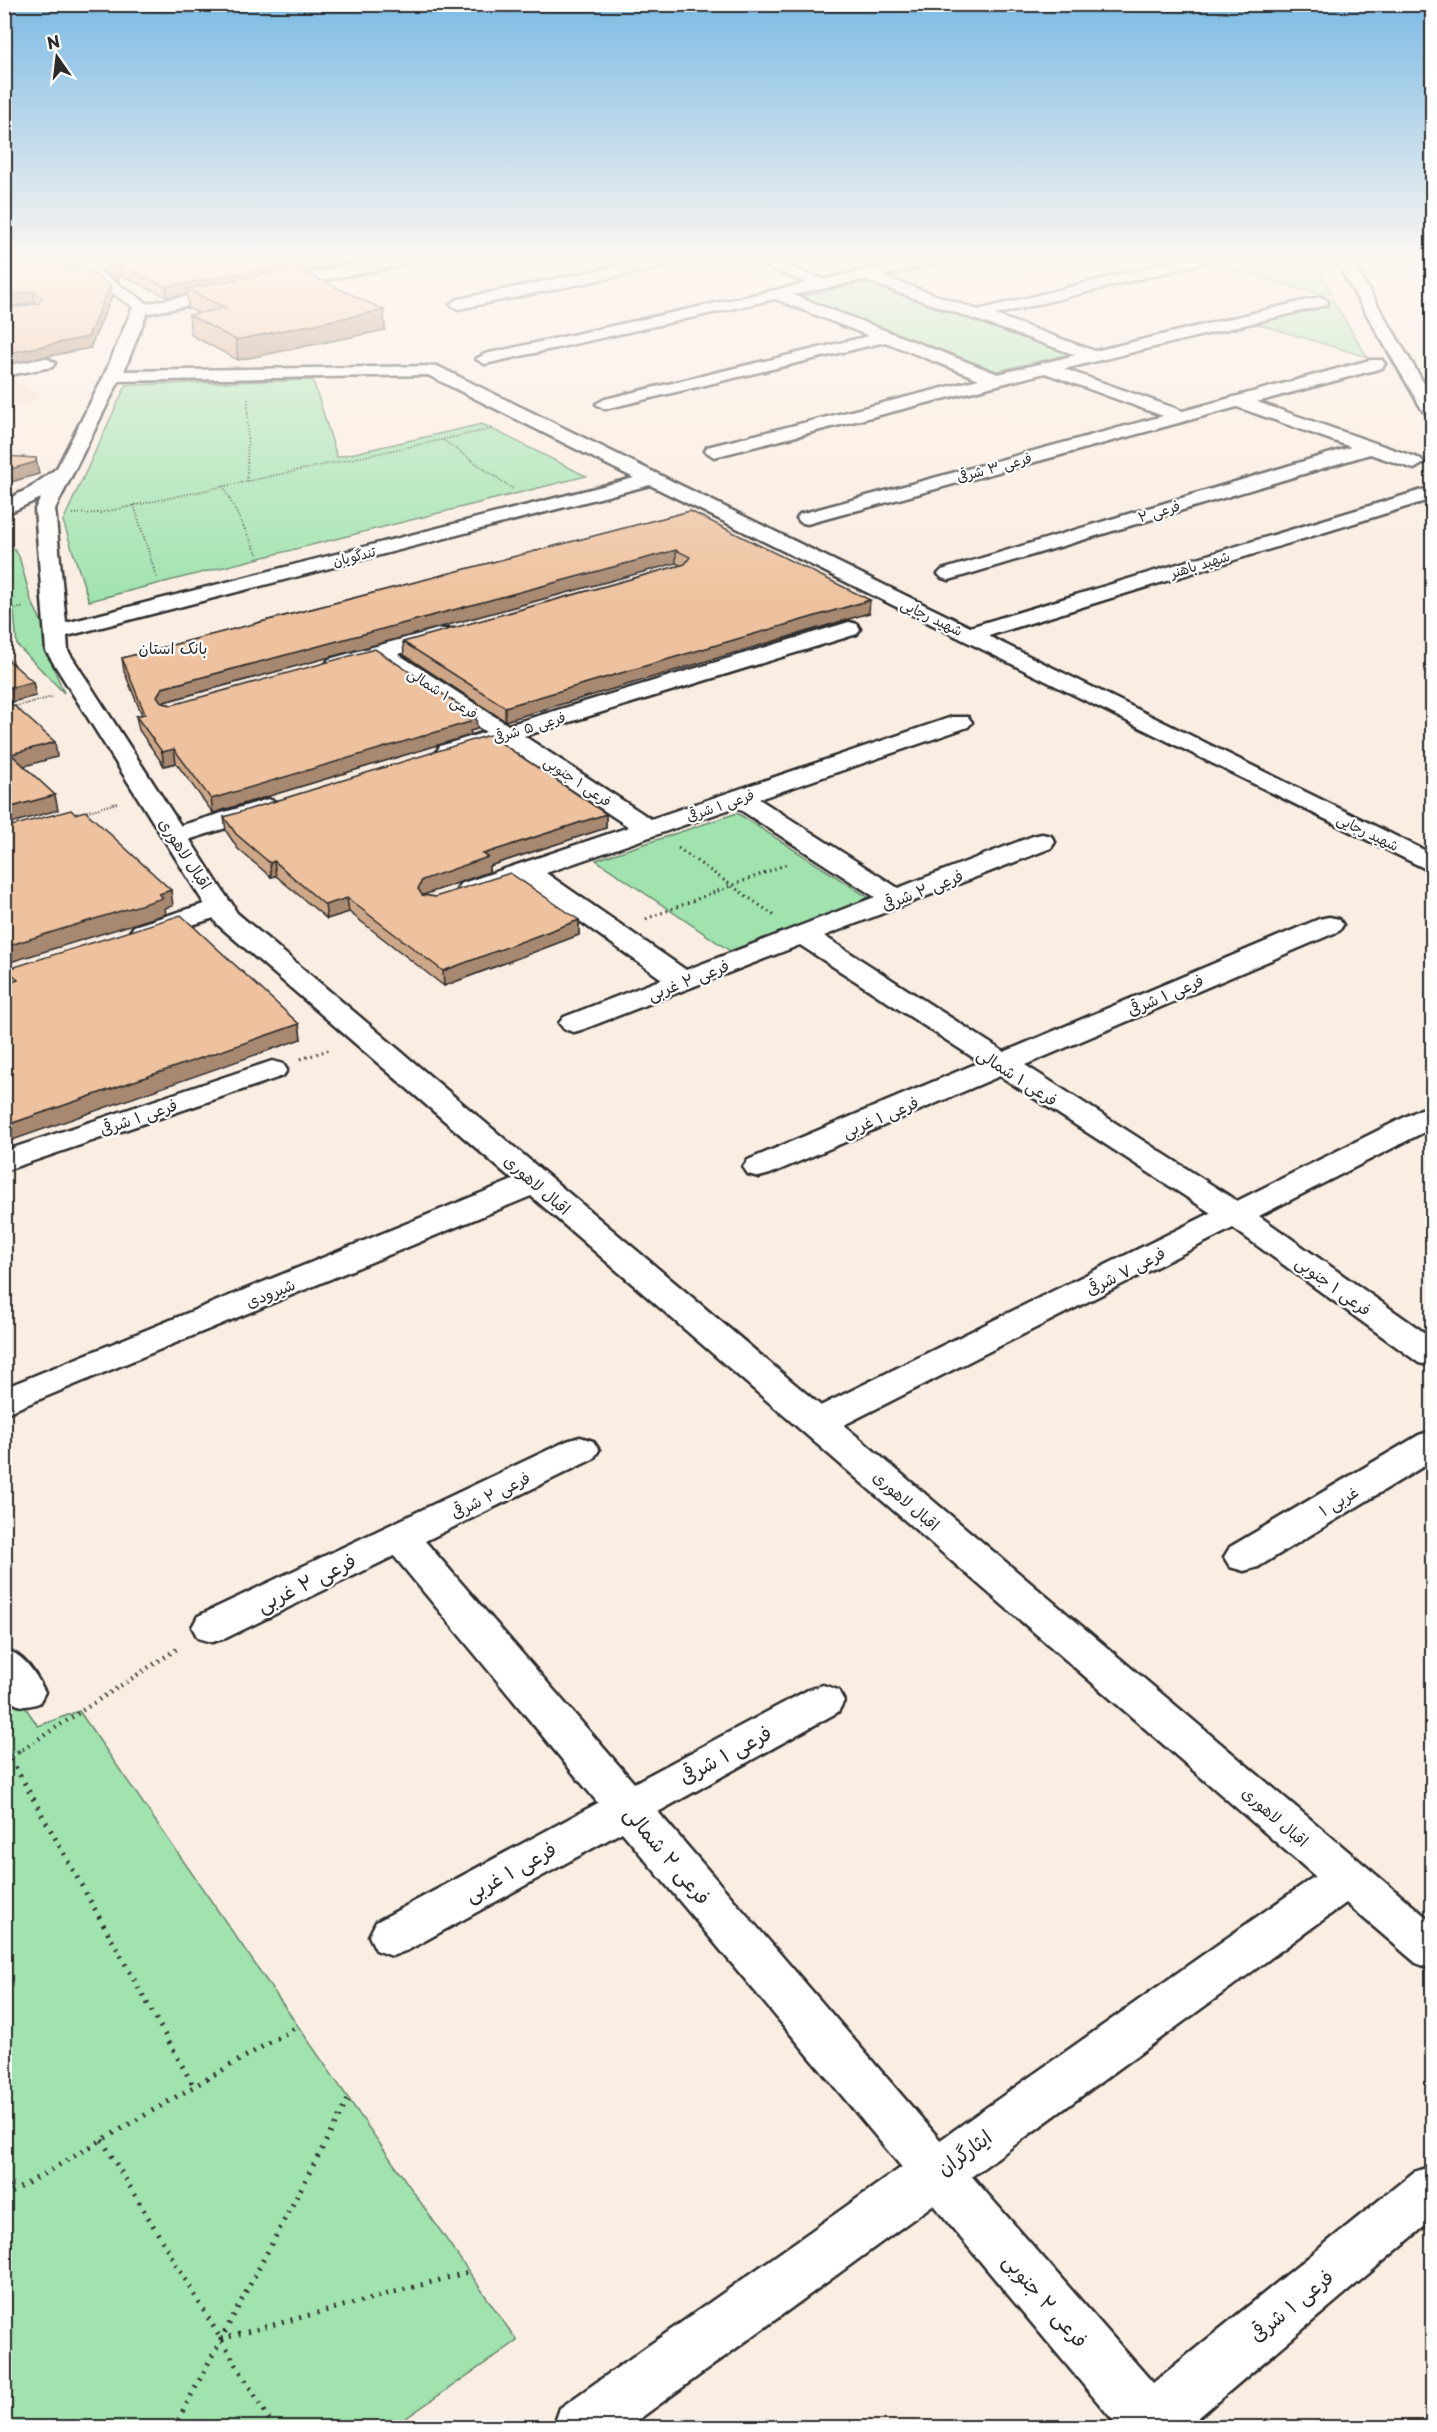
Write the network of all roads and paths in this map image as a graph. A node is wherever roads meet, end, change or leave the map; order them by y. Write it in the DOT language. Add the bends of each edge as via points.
graph roads {
  1 [pos="226,373"];
  2 [pos="248,373"];
  3 [pos="438,373"];
  4 [pos="733,373"];
  5 [pos="980,373"];
  6 [pos="1024,373"];
  7 [pos="1061,373"];
  8 [pos="1340,373"];
  9 [pos="1410,373"];
  10 [pos="113,376"];
  11 [pos="997,380"];
  12 [pos="1237,401"];
  13 [pos="605,404"];
  14 [pos="1432,411"];
  15 [pos="1180,416"];
  16 [pos="491,429"];
  17 [pos="443,439"];
  18 [pos="1369,448"];
  19 [pos="714,451"];
  20 [pos="1414,464"];
  21 [pos="65,469"];
  22 [pos="652,479"];
  23 [pos="247,481"];
  24 [pos="223,486"];
  25 [pos="1432,493"];
  26 [pos="134,505"];
  27 [pos="536,509"];
  28 [pos="807,518"];
  29 [pos="28,522"];
  30 [pos="282,574"];
  31 [pos="949,574"];
  32 [pos="173,602"];
  33 [pos="471,627"];
  34 [pos="849,629"];
  35 [pos="56,632"];
  36 [pos="968,635"];
  37 [pos="380,651"];
  38 [pos="311,671"];
  39 [pos="82,690"];
  40 [pos="4,709"];
  41 [pos="960,722"];
  42 [pos="506,734"];
  43 [pos="426,758"];
  44 [pos="148,794"];
  45 [pos="739,798"];
  46 [pos="289,801"];
  47 [pos="80,813"];
  48 [pos="650,829"];
  49 [pos="175,836"];
  50 [pos="1042,842"];
  51 [pos="821,850"];
  52 [pos="1432,864"];
  53 [pos="526,871"];
  54 [pos="731,885"];
  55 [pos="445,899"];
  56 [pos="896,899"];
  57 [pos="220,907"];
  58 [pos="1329,925"];
  59 [pos="612,932"];
  60 [pos="803,935"];
  61 [pos="118,940"];
  62 [pos="683,981"];
  63 [pos="574,1023"];
  64 [pos="366,1037"];
  65 [pos="1000,1064"];
  66 [pos="272,1070"];
  67 [pos="1432,1116"];
  68 [pos="4,1162"];
  69 [pos="759,1167"];
  70 [pos="536,1182"];
  71 [pos="1235,1214"];
  72 [pos="1432,1355"];
  73 [pos="4,1402"];
  74 [pos="818,1423"];
  75 [pos="1432,1444"];
  76 [pos="580,1450"];
  77 [pos="400,1537"];
  78 [pos="1244,1557"];
  79 [pos="212,1628"];
  80 [pos="823,1701"];
  81 [pos="8,1761"];
  82 [pos="627,1807"];
  83 [pos="1348,1877"];
  84 [pos="392,1936"];
  85 [pos="1432,1949"];
  86 [pos="298,2026"];
  87 [pos="194,2087"];
  88 [pos="349,2098"];
  89 [pos="102,2140"];
  90 [pos="936,2172"];
  91 [pos="4,2179"];
  92 [pos="1432,2189"];
  93 [pos="12,2193"];
  94 [pos="4,2197"];
  95 [pos="469,2272"];
  96 [pos="221,2339"];
  97 [pos="1150,2425"];
  98 [pos="174,2427"];
  99 [pos="274,2427"];
  100 [pos="580,2427"];
  1 -- 10 [label="street"];
  2 -- 23 [label="path"];
  3 -- 22 [label="street, شهید رجایی"];
  4 -- 13 [label="street"];
  5 -- 11 [label="street"];
  6 -- 11 [label="street"];
  7 -- 15 [label="street"];
  8 -- 12 [label="street"];
  9 -- 14 [label="street"];
  10 -- 21 [label="street, اقبال لاهوری"];
  11 -- 19 [label="street"];
  12 -- 15 [label="street"];
  12 -- 18 [label="street"];
  15 -- 28 [label="street, فرعی ۳ شرقی"];
  16 -- 17 [label="path"];
  17 -- 23 [label="path"];
  17 -- 27 [label="path"];
  18 -- 20 [label="street"];
  18 -- 31 [label="street, فرعی ۲"];
  21 -- 29 [label="street, اقبال لاهوری" via="45,509"];
  21 -- 29 [label="street" via="37,492"];
  22 -- 27 [label="street, تندگویان"];
  22 -- 36 [label="street, شهید رجایی"];
  23 -- 24 [label="path"];
  24 -- 26 [label="path"];
  24 -- 30 [label="path" via="260,558"];
  25 -- 36 [label="street, شهید باهنر"];
  26 -- 29 [label="path"];
  26 -- 32 [label="path" via="158,584"];
  27 -- 30 [label="street, تندگویان"];
  29 -- 35 [label="street, اقبال لاهوری"];
  30 -- 32 [label="street, تندگویان"];
  32 -- 35 [label="street, تندگویان"];
  33 -- 37 [label="street"];
  34 -- 42 [label="street, فرعی ۵ شرقی"];
  35 -- 39 [label="street, اقبال لاهوری" via="57,651"];
  36 -- 52 [label="street, شهید رجایی"];
  37 -- 38 [label="street"];
  37 -- 42 [label="street, فرعی ۱ شمالی"];
  39 -- 40 [label="path"];
  39 -- 44 [label="street, اقبال لاهوری"];
  41 -- 45 [label="street, فرعی ۱ شرقی"];
  42 -- 43 [label="street, فرعی ۵ شرقی"];
  42 -- 48 [label="street, فرعی ۱ جنوبی"];
  44 -- 47 [label="path"];
  44 -- 49 [label="street, اقبال لاهوری"];
  45 -- 48 [label="street, فرعی ۱ شرقی"];
  45 -- 51 [label="street"];
  46 -- 49 [label="street"];
  48 -- 53 [label="street"];
  48 -- 54 [label="path"];
  49 -- 57 [label="street, اقبال لاهوری"];
  50 -- 56 [label="street, فرعی ۲ شرقی"];
  51 -- 54 [label="path"];
  51 -- 56 [label="street"];
  53 -- 55 [label="street"];
  53 -- 59 [label="street"];
  54 -- 59 [label="path"];
  54 -- 60 [label="path"];
  56 -- 60 [label="street, فرعی ۲ شرقی"];
  57 -- 61 [label="street"];
  57 -- 64 [label="street, اقبال لاهوری" via="227,918"];
  58 -- 65 [label="street, فرعی ۱ شرقی"];
  59 -- 62 [label="street"];
  60 -- 62 [label="street, فرعی ۲ غربی"];
  60 -- 65 [label="street, فرعی ۱ شمالی"];
  62 -- 63 [label="street, فرعی ۲ غربی"];
  64 -- 66 [label="path"];
  64 -- 70 [label="street, اقبال لاهوری"];
  65 -- 69 [label="street, فرعی ۱ غربی"];
  65 -- 71 [label="street, فرعی ۱ شمالی"];
  66 -- 68 [label="street, فرعی ۱ شرقی"];
  67 -- 71 [label="street, فرعی ۷ شرقی"];
  70 -- 73 [label="street, شیرودی"];
  70 -- 74 [label="street, اقبال لاهوری"];
  71 -- 72 [label="street, فرعی ۱ جنوبی"];
  71 -- 74 [label="street, فرعی ۷ شرقی"];
  74 -- 83 [label="street, اقبال لاهوری"];
  75 -- 78 [label="street, ۱ غربی"];
  76 -- 77 [label="street, فرعی ۲ شرقی"];
  77 -- 79 [label="street, فرعی ۲ غربی"];
  77 -- 82 [label="street, فرعی ۲ شمالی"];
  79 -- 81 [label="path" via="79,1711"];
  80 -- 82 [label="street, فرعی ۱ شرقی"];
  81 -- 87 [label="path"];
  82 -- 84 [label="street, فرعی ۱ غربی"];
  82 -- 90 [label="street, فرعی ۲ شمالی"];
  83 -- 85 [label="street, اقبال لاهوری"];
  83 -- 90 [label="street, ایثارگران"];
  86 -- 87 [label="path"];
  87 -- 89 [label="path"];
  88 -- 96 [label="path"];
  89 -- 93 [label="path"];
  89 -- 96 [label="path"];
  90 -- 97 [label="street, فرعی ۲ جنوبی"];
  90 -- 100 [label="street, ایثارگران"];
  91 -- 93 [label="path"];
  92 -- 97 [label="street, فرعی ۱ شرقی"];
  93 -- 94 [label="path"];
  95 -- 96 [label="path"];
  96 -- 98 [label="path"];
  96 -- 99 [label="path"];
}
